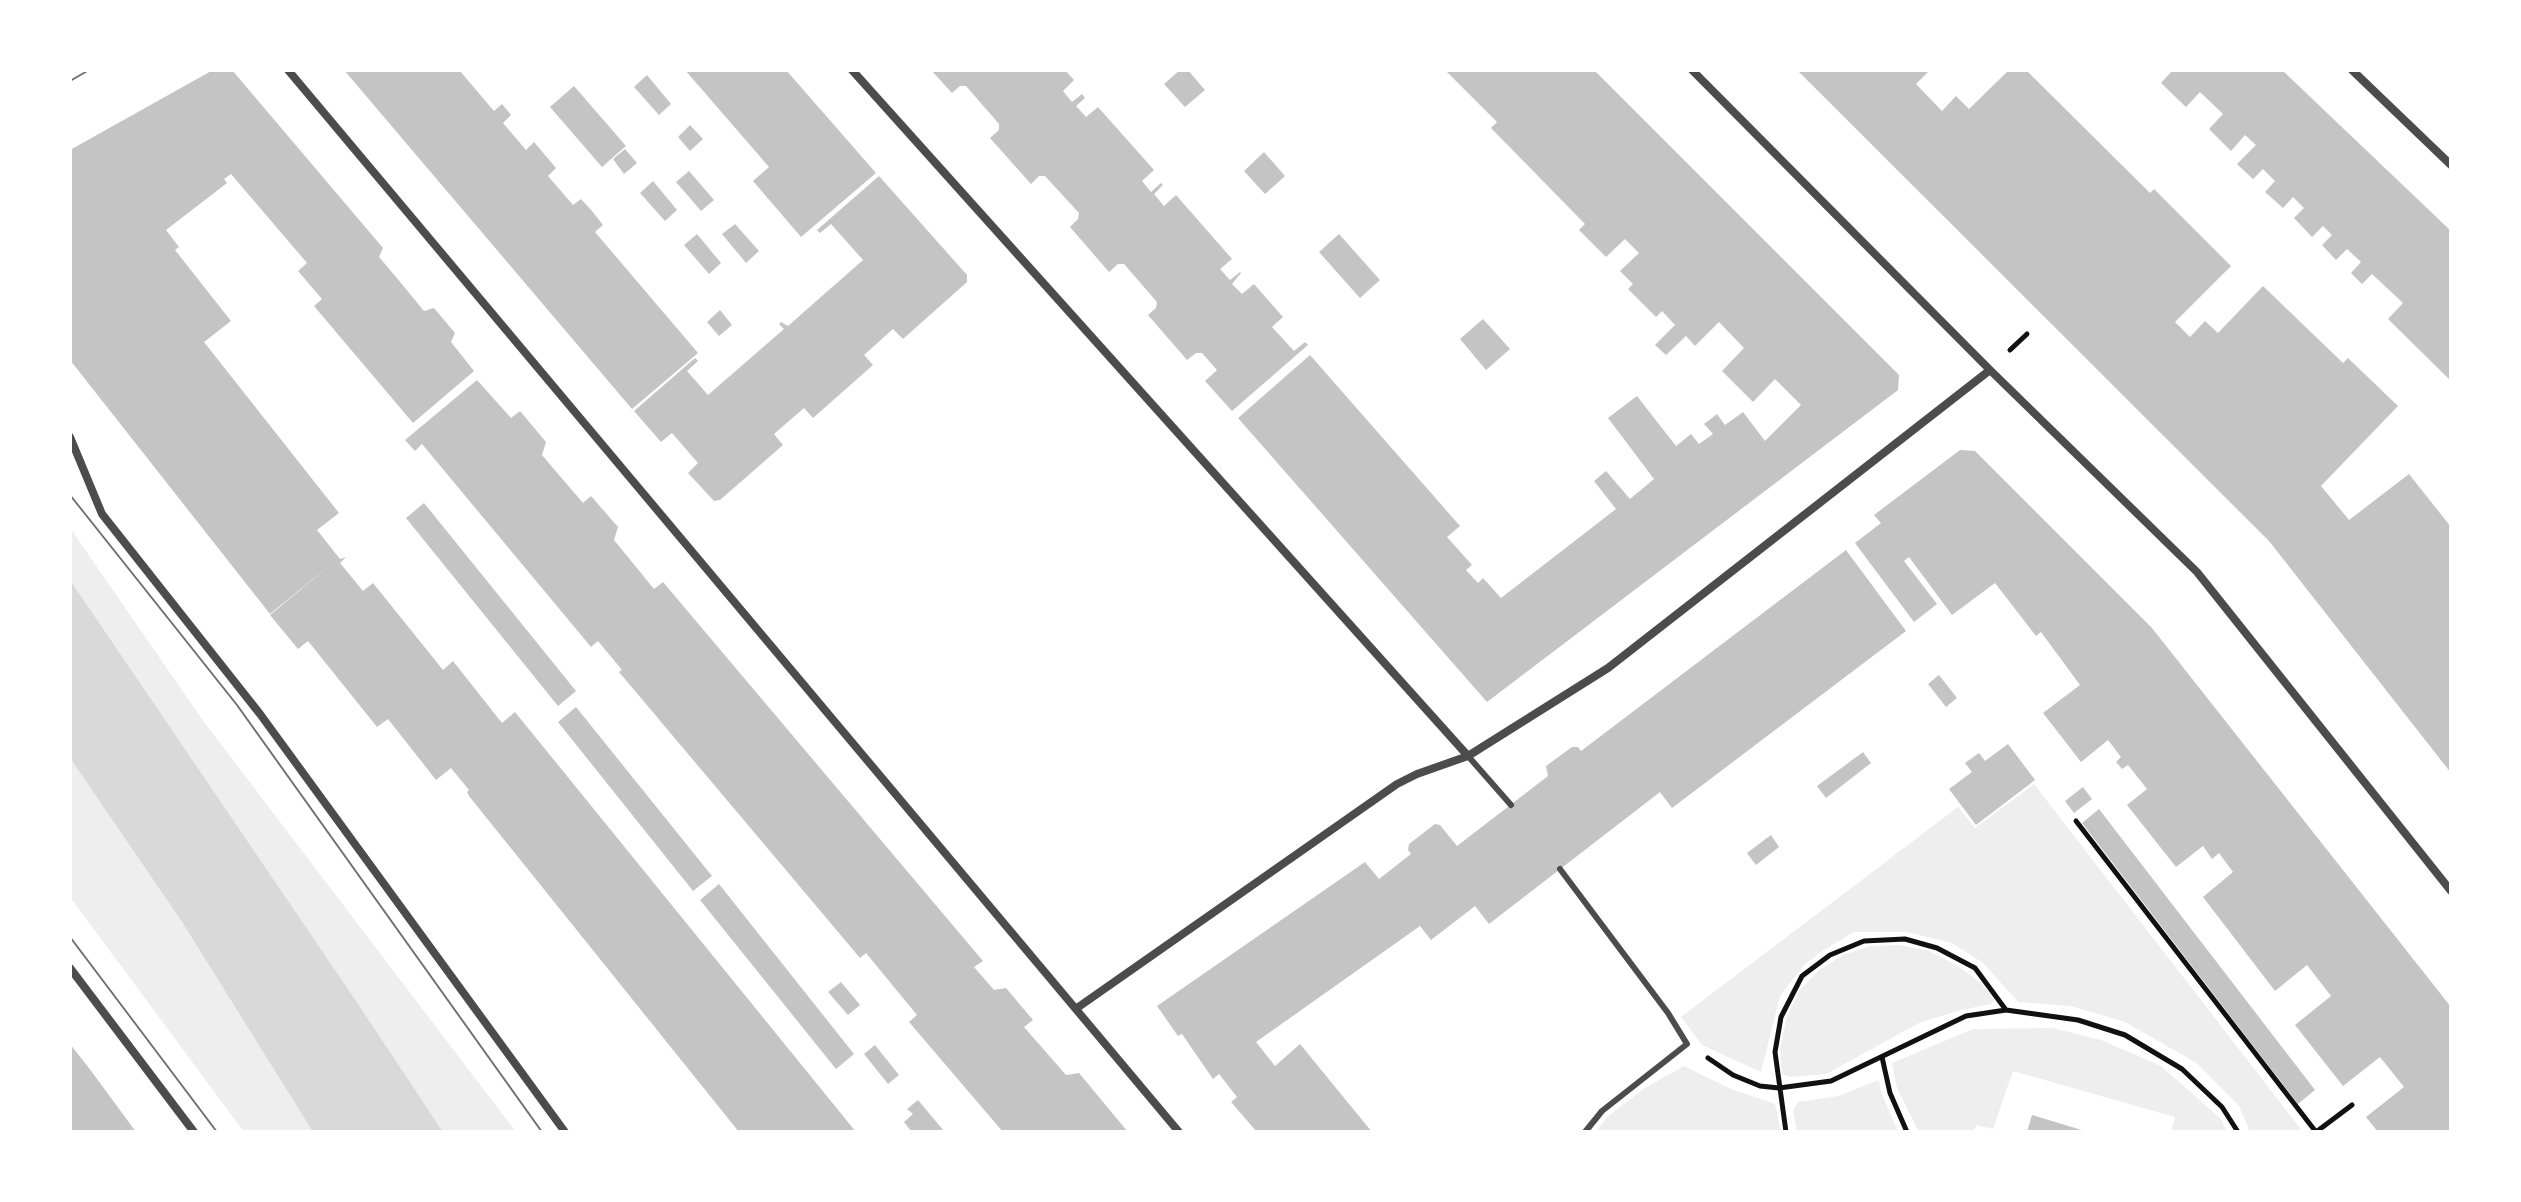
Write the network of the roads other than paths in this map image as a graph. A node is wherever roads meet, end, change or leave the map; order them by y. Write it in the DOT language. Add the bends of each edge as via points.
graph roads {
  1 [pos="288,70"];
  2 [pos="852,70"];
  3 [pos="1692,70"];
  4 [pos="2352,70"];
  5 [pos="2451,165"];
  6 [pos="1990,370"];
  7 [pos="70,437"];
  8 [pos="1468,756"];
  9 [pos="1511,805"];
  10 [pos="1560,869"];
  11 [pos="2451,891"];
  12 [pos="70,968"];
  13 [pos="1077,1008"];
  14 [pos="194,1132"];
  15 [pos="565,1132"];
  16 [pos="1179,1132"];
  17 [pos="1585,1132"];
  1 -- 13 [label="street"];
  2 -- 8 [label="street"];
  3 -- 6 [label="street"];
  4 -- 5 [label="street"];
  6 -- 8 [label="street" via="1608,668"];
  6 -- 11 [label="street" via="2197,572"];
  7 -- 15 [label="street" via="102,514 260,714"];
  8 -- 9 [label="lane"];
  8 -- 13 [label="street" via="1397,784"];
  10 -- 17 [label="lane" via="1687,1044 1602,1111"];
  12 -- 14 [label="street"];
  13 -- 16 [label="street"];
}
